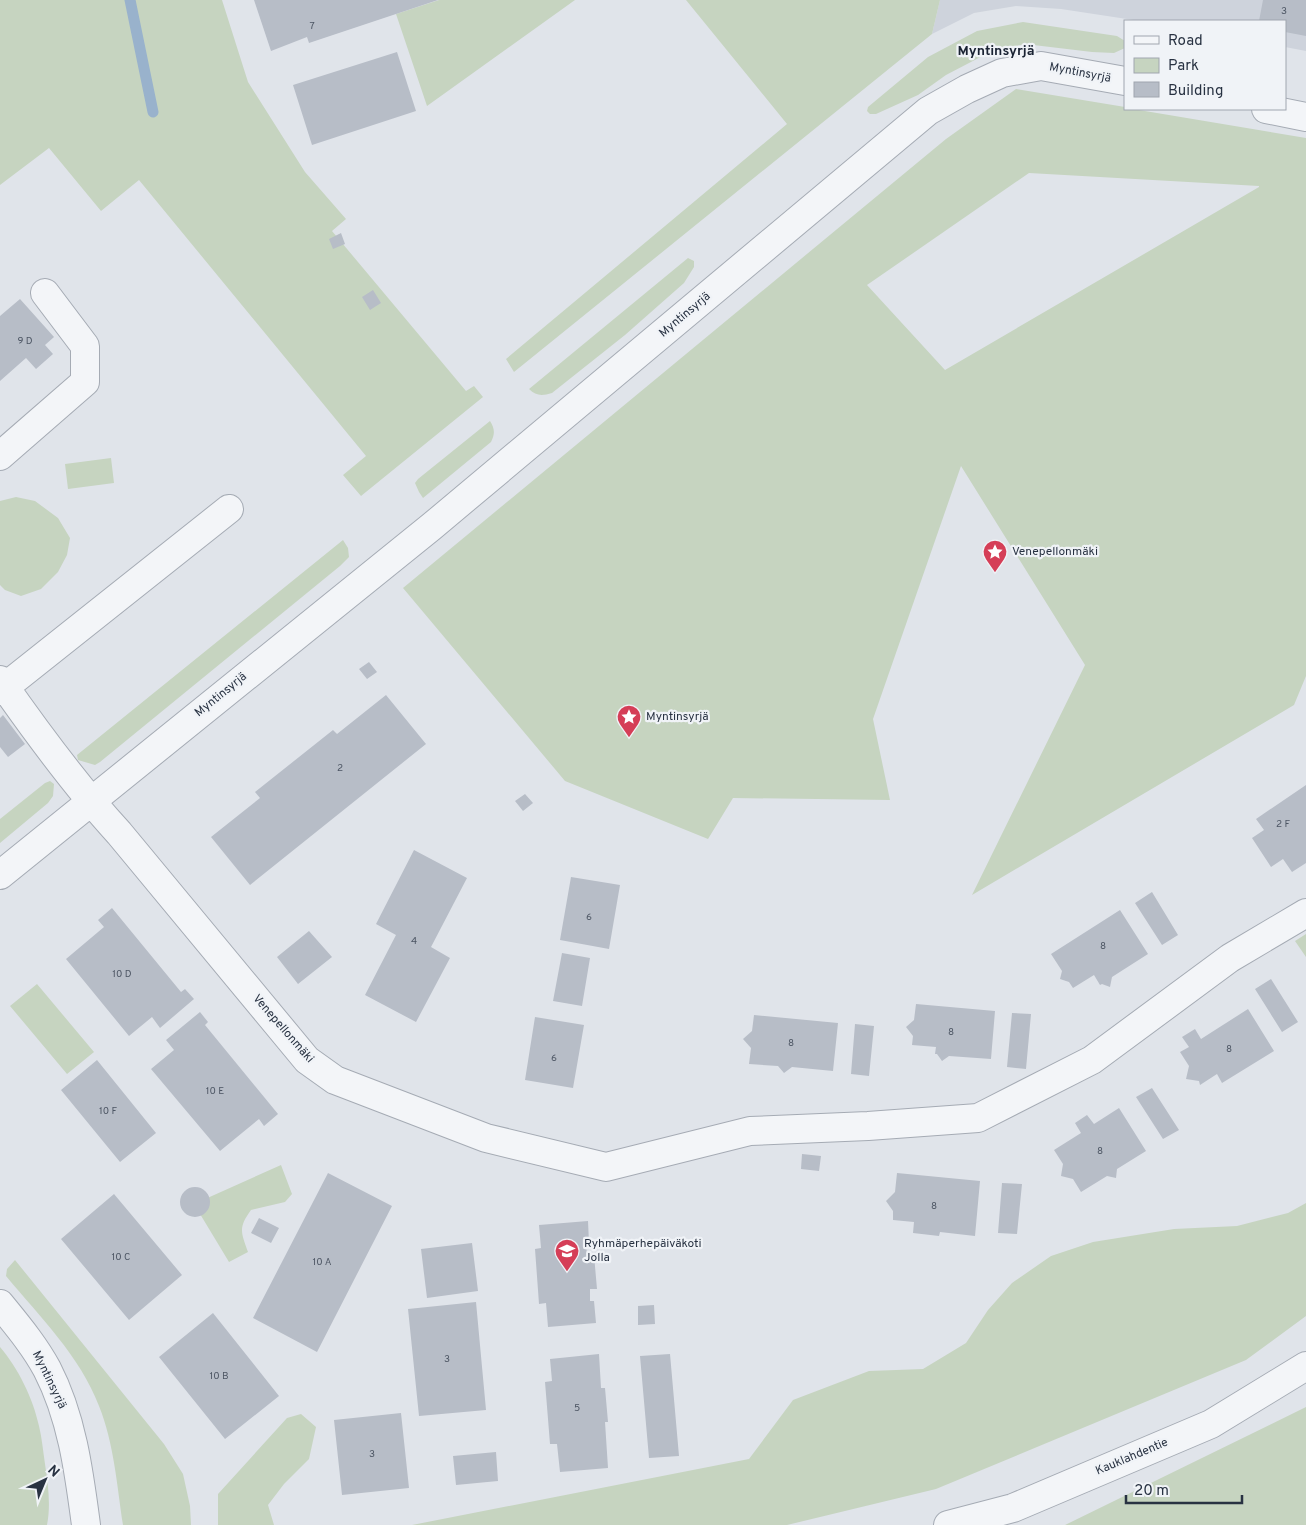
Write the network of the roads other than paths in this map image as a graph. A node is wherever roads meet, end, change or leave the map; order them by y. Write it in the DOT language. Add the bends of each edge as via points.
graph roads {
  1 [pos="1124,81"];
  2 [pos="1271,110"];
  3 [pos="1306,117"];
  4 [pos="45,293"];
  5 [pos="0,456"];
  6 [pos="229,509"];
  7 [pos="2,686"];
  8 [pos="90,801"];
  9 [pos="0,875"];
  10 [pos="1306,913"];
  11 [pos="0,1304"];
  12 [pos="1306,1366"];
  13 [pos="86,1525"];
  14 [pos="948,1525"];
  1 -- 8 [label="street, Myntinsyrjä" via="1041,66 1002,73 928,112 431,527"];
  2 -- 3 [label="street"];
  4 -- 5 [label="street" via="85,346 85,382"];
  6 -- 7 [label="street"];
  7 -- 8 [label="street, Venepellonmäki"];
  8 -- 9 [label="street, Myntinsyrjä"];
  8 -- 10 [label="street, Venepellonmäki" via="307,1060 336,1080 486,1138 606,1167 750,1131 978,1118 1092,1060 1230,958"];
  11 -- 13 [label="street, Myntinsyrjä" via="47,1369 65,1409 80,1476"];
  12 -- 14 [label="street, Kauklahdentie" via="1211,1424 1013,1508"];
}
